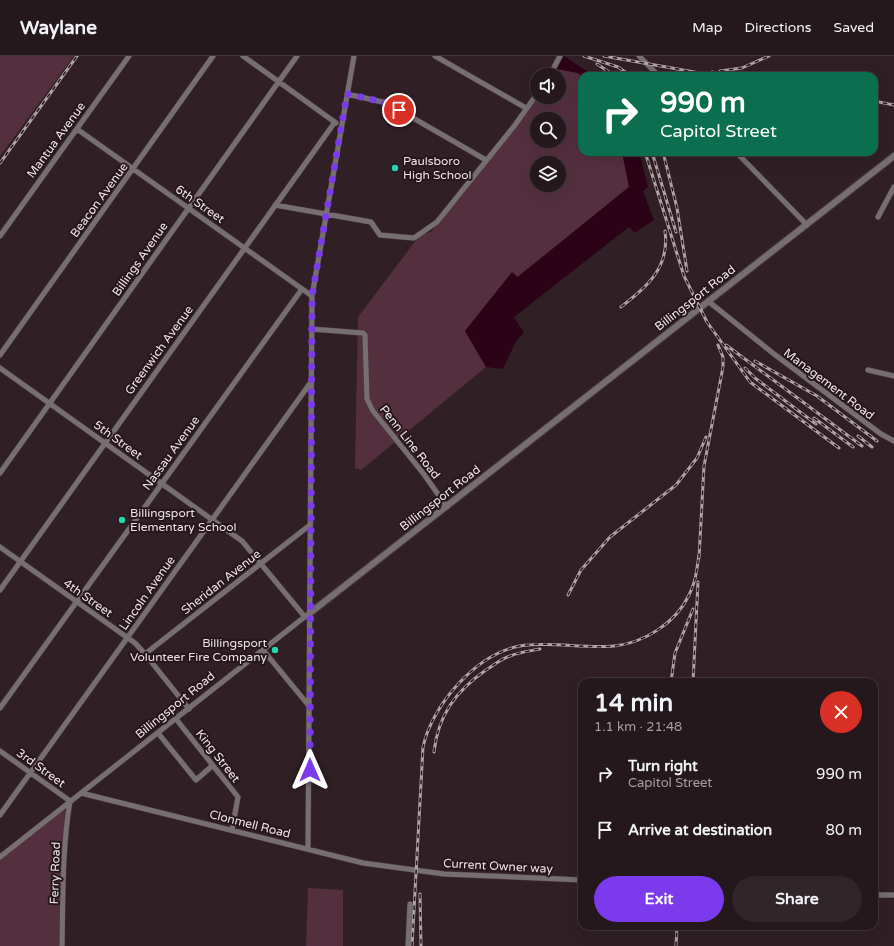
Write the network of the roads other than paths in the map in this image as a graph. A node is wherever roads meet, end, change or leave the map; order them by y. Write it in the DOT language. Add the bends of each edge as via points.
graph roads {
  1 [pos="129,56"];
  2 [pos="214,56"];
  3 [pos="243,56"];
  4 [pos="297,56"];
  5 [pos="354,56"];
  6 [pos="434,56"];
  7 [pos="560,56"];
  8 [pos="639,56"];
  9 [pos="554,68"];
  10 [pos="655,72"];
  11 [pos="279,82"];
  12 [pos="347,94"];
  13 [pos="530,103"];
  14 [pos="526,108"];
  15 [pos="335,122"];
  16 [pos="341,127"];
  17 [pos="77,129"];
  18 [pos="740,156"];
  19 [pos="894,156"];
  20 [pos="486,160"];
  21 [pos="133,169"];
  22 [pos="894,187"];
  23 [pos="275,205"];
  24 [pos="189,208"];
  25 [pos="326,214"];
  26 [pos="878,217"];
  27 [pos="807,225"];
  28 [pos="0,236"];
  29 [pos="244,248"];
  30 [pos="302,289"];
  31 [pos="312,296"];
  32 [pos="708,301"];
  33 [pos="311,329"];
  34 [pos="0,355"];
  35 [pos="0,368"];
  36 [pos="868,370"];
  37 [pos="894,376"];
  38 [pos="311,382"];
  39 [pos="50,404"];
  40 [pos="894,441"];
  41 [pos="105,443"];
  42 [pos="0,473"];
  43 [pos="161,484"];
  44 [pos="447,507"];
  45 [pos="211,519"];
  46 [pos="310,525"];
  47 [pos="0,547"];
  48 [pos="20,562"];
  49 [pos="262,563"];
  50 [pos="0,590"];
  51 [pos="76,601"];
  52 [pos="307,615"];
  53 [pos="127,638"];
  54 [pos="263,650"];
  55 [pos="146,654"];
  56 [pos="310,707"];
  57 [pos="0,708"];
  58 [pos="189,709"];
  59 [pos="176,719"];
  60 [pos="158,733"];
  61 [pos="0,751"];
  62 [pos="212,766"];
  63 [pos="30,773"];
  64 [pos="81,792"];
  65 [pos="70,801"];
  66 [pos="0,815"];
  67 [pos="232,830"];
  68 [pos="308,848"];
  69 [pos="0,857"];
  70 [pos="414,870"];
  71 [pos="578,880"];
  72 [pos="878,895"];
  73 [pos="894,895"];
  74 [pos="410,904"];
  75 [pos="62,946"];
  76 [pos="408,946"];
  1 -- 17 [label="street, Mantua Avenue"];
  2 -- 21 [label="street, Beacon Avenue"];
  3 -- 11 [label="street"];
  4 -- 11 [label="street, Billings Avenue"];
  5 -- 12 [label="street"];
  6 -- 14 [label="street"];
  7 -- 9 [label="street"];
  8 -- 10 [label="street"];
  11 -- 15 [label="street"];
  11 -- 24 [label="street, Billings Avenue"];
  12 -- 16 [label="street"];
  12 -- 20 [label="street" via="387,103"];
  13 -- 14 [label="street"];
  14 -- 20 [label="street"];
  15 -- 16 [label="street"];
  15 -- 23 [label="street, Greenwich Avenue"];
  16 -- 25 [label="street"];
  17 -- 21 [label="street, 6th Street"];
  17 -- 28 [label="street, Mantua Avenue"];
  18 -- 27 [label="street"];
  19 -- 27 [label="street, Billingsport Road"];
  20 -- 25 [label="street" via="437,222 414,238 380,235 371,222"];
  21 -- 24 [label="street, 6th Street"];
  21 -- 34 [label="street, Beacon Avenue"];
  22 -- 26 [label="street"];
  23 -- 25 [label="street"];
  23 -- 29 [label="street, Greenwich Avenue"];
  24 -- 29 [label="street, 6th Street"];
  24 -- 39 [label="street, Billings Avenue"];
  25 -- 31 [label="street"];
  27 -- 32 [label="street, Billingsport Road"];
  29 -- 30 [label="street, 6th Street"];
  29 -- 41 [label="street, Greenwich Avenue"];
  30 -- 31 [label="street, 6th Street"];
  30 -- 43 [label="street, Nassau Avenue"];
  31 -- 33 [label="street"];
  32 -- 40 [label="street, Management Road" via="774,354"];
  32 -- 44 [label="street, Billingsport Road"];
  33 -- 38 [label="street"];
  33 -- 44 [label="street, Penn Line Road" via="363,333 366,338 367,399 373,411"];
  35 -- 39 [label="street, 5th Street"];
  36 -- 37 [label="street"];
  38 -- 45 [label="street, Lincoln Avenue"];
  38 -- 46 [label="street"];
  39 -- 41 [label="street, 5th Street"];
  39 -- 42 [label="street, Billings Avenue"];
  41 -- 43 [label="street, 5th Street"];
  41 -- 48 [label="street, Greenwich Avenue"];
  43 -- 45 [label="street, 5th Street"];
  43 -- 51 [label="street, Nassau Avenue"];
  44 -- 52 [label="street, Billingsport Road"];
  45 -- 49 [label="street, 5th Street" via="242,541"];
  45 -- 53 [label="street, Lincoln Avenue"];
  46 -- 49 [label="street, Sheridan Avenue"];
  46 -- 52 [label="street"];
  47 -- 48 [label="street, 4th Street"];
  48 -- 50 [label="street, Greenwich Avenue"];
  48 -- 51 [label="street, 4th Street"];
  49 -- 52 [label="street, 5th Street"];
  49 -- 55 [label="street, Sheridan Avenue"];
  51 -- 53 [label="street, 4th Street"];
  51 -- 57 [label="street, Nassau Avenue"];
  52 -- 54 [label="street, Billingsport Road"];
  52 -- 56 [label="street"];
  53 -- 55 [label="street, 4th Street"];
  53 -- 63 [label="street, Lincoln Avenue"];
  54 -- 56 [label="street"];
  54 -- 58 [label="street, Billingsport Road"];
  55 -- 58 [label="street, 4th Street"];
  56 -- 68 [label="street"];
  58 -- 59 [label="street, Billingsport Road"];
  59 -- 60 [label="street, Billingsport Road"];
  59 -- 62 [label="street, King Street"];
  60 -- 62 [label="street" via="196,780"];
  60 -- 64 [label="street, Billingsport Road"];
  61 -- 63 [label="street, 3rd Street"];
  62 -- 67 [label="street, King Street" via="238,797"];
  63 -- 65 [label="street, 3rd Street"];
  63 -- 66 [label="street, Lincoln Avenue"];
  64 -- 65 [label="street, Billingsport Road"];
  64 -- 67 [label="street, Clonmell Road"];
  65 -- 69 [label="street, Billingsport Road"];
  65 -- 75 [label="street, Ferry Road" via="64,873"];
  67 -- 68 [label="street, Clonmell Road"];
  68 -- 70 [label="street, Clonmell Road" via="363,863"];
  70 -- 71 [label="street, Current Owner way" via="444,874"];
  72 -- 73 [label="street"];
  74 -- 76 [label="street"];
}
